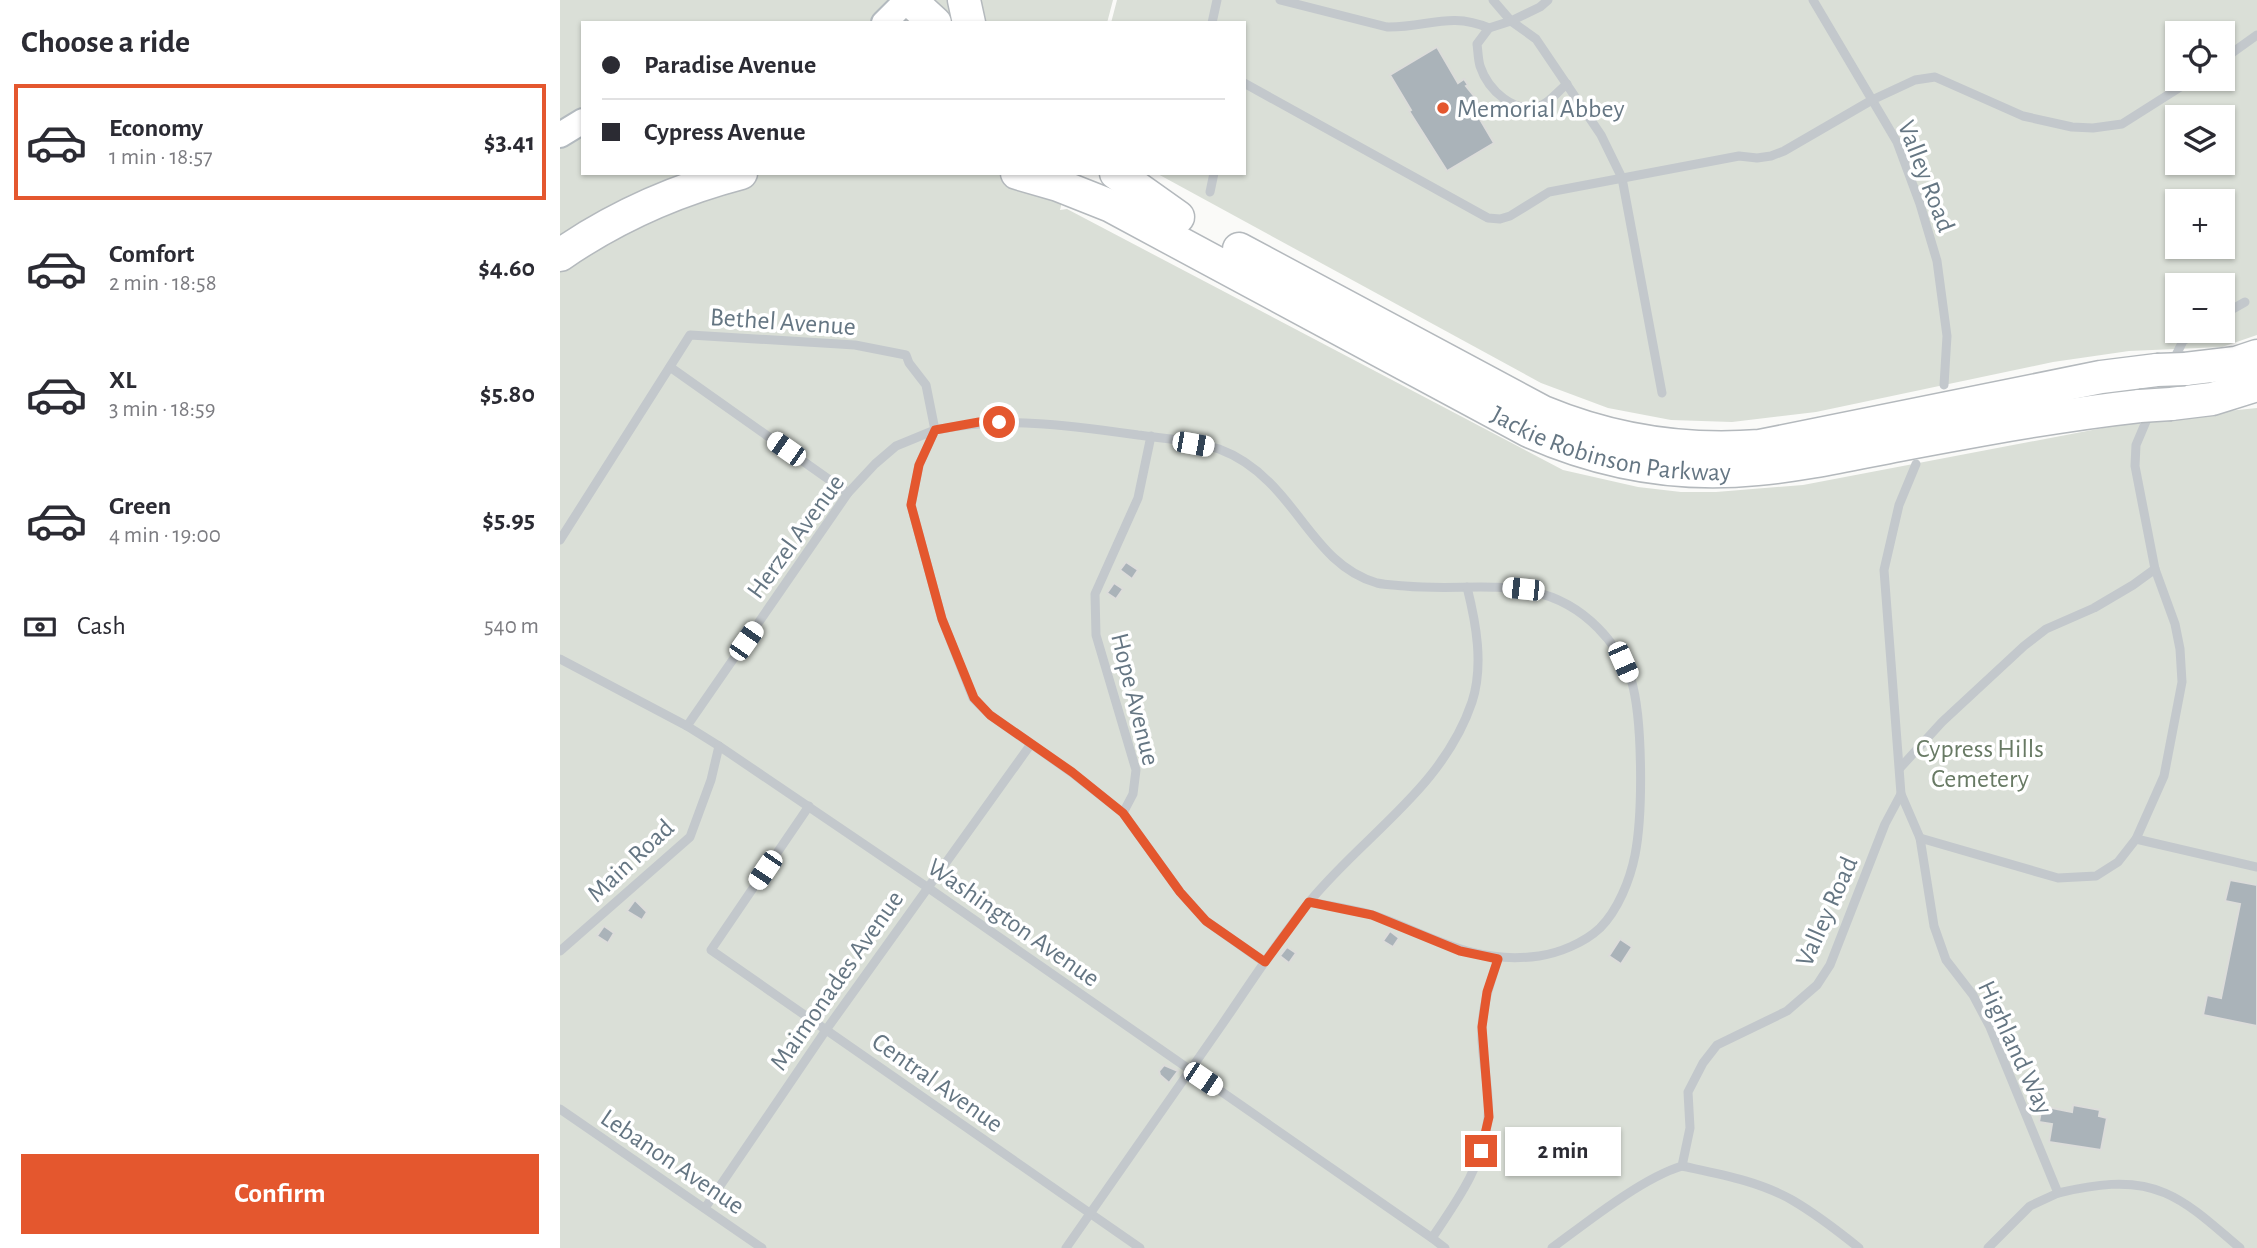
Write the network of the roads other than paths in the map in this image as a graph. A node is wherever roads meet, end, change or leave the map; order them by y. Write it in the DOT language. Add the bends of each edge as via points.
graph roads {
  1 [pos="909,0"];
  2 [pos="931,0"];
  3 [pos="964,0"];
  4 [pos="1217,0"];
  5 [pos="1280,0"];
  6 [pos="1493,0"];
  7 [pos="1548,0"];
  8 [pos="1813,0"];
  9 [pos="886,21"];
  10 [pos="933,21"];
  11 [pos="951,21"];
  12 [pos="969,21"];
  13 [pos="1212,21"];
  14 [pos="1511,21"];
  15 [pos="1489,28"];
  16 [pos="2257,35"];
  17 [pos="2235,51"];
  18 [pos="1246,84"];
  19 [pos="1567,84"];
  20 [pos="2174,91"];
  21 [pos="1872,100"];
  22 [pos="581,122"];
  23 [pos="560,135"];
  24 [pos="671,175"];
  25 [pos="734,175"];
  26 [pos="1023,175"];
  27 [pos="1091,175"];
  28 [pos="1119,175"];
  29 [pos="1214,175"];
  30 [pos="1622,178"];
  31 [pos="1210,192"];
  32 [pos="1178,217"];
  33 [pos="560,233"];
  34 [pos="560,255"];
  35 [pos="2245,302"];
  36 [pos="2235,308"];
  37 [pos="2182,343"];
  38 [pos="2257,356"];
  39 [pos="670,367"];
  40 [pos="2257,384"];
  41 [pos="1944,385"];
  42 [pos="2163,387"];
  43 [pos="1662,393"];
  44 [pos="935,430"];
  45 [pos="1151,436"];
  46 [pos="1916,464"];
  47 [pos="848,493"];
  48 [pos="560,540"];
  49 [pos="2155,569"];
  50 [pos="1467,587"];
  51 [pos="560,659"];
  52 [pos="687,726"];
  53 [pos="1031,744"];
  54 [pos="719,746"];
  55 [pos="1900,769"];
  56 [pos="1901,794"];
  57 [pos="809,806"];
  58 [pos="1123,813"];
  59 [pos="1920,838"];
  60 [pos="2136,839"];
  61 [pos="2257,867"];
  62 [pos="927,887"];
  63 [pos="1309,902"];
  64 [pos="560,951"];
  65 [pos="1498,959"];
  66 [pos="1265,962"];
  67 [pos="826,1030"];
  68 [pos="1191,1070"];
  69 [pos="560,1109"];
  70 [pos="1682,1166"];
  71 [pos="2058,1194"];
  72 [pos="705,1208"];
  73 [pos="1090,1213"];
  74 [pos="1432,1238"];
  75 [pos="762,1248"];
  76 [pos="1066,1248"];
  77 [pos="1140,1248"];
  78 [pos="1445,1248"];
  79 [pos="1552,1248"];
  80 [pos="1859,1248"];
  81 [pos="1988,1248"];
  82 [pos="2240,1248"];
  1 -- 9 [label="street"];
  1 -- 10 [label="highway"];
  2 -- 11 [label="highway"];
  3 -- 12 [label="highway"];
  4 -- 13 [label="lane"];
  5 -- 15 [label="lane" via="1387,27 1449,19 1471,20"];
  6 -- 14 [label="lane"];
  7 -- 14 [label="lane"];
  8 -- 21 [label="lane, Valley Road"];
  14 -- 15 [label="lane"];
  14 -- 19 [label="lane" via="1536,39"];
  15 -- 19 [label="lane" via="1478,44 1480,65 1507,102 1526,108 1544,104"];
  16 -- 17 [label="lane"];
  18 -- 30 [label="lane" via="1488,218 1510,216 1549,192"];
  19 -- 30 [label="lane" via="1601,135"];
  20 -- 21 [label="lane" via="2122,124 2093,128 2023,116 1935,77 1915,80"];
  21 -- 30 [label="lane" via="1771,156 1739,156"];
  21 -- 41 [label="lane, Valley Road" via="1897,142 1937,261 1947,336"];
  22 -- 23 [label="street"];
  24 -- 33 [label="highway" via="609,202"];
  25 -- 34 [label="highway" via="640,209"];
  26 -- 42 [label="highway, Jackie Robinson Parkway" via="1111,206 1518,425 1611,460 1684,471 1756,469 2057,416"];
  27 -- 32 [label="highway, Jackie Robinson Parkway"];
  28 -- 32 [label="highway"];
  29 -- 31 [label="lane"];
  30 -- 43 [label="lane"];
  32 -- 42 [label="highway, Jackie Robinson Parkway" via="1543,412 1588,429 1661,445 1760,446 2101,377"];
  35 -- 36 [label="lane"];
  37 -- 42 [label="lane"];
  38 -- 42 [label="highway, Jackie Robinson Parkway"];
  39 -- 44 [label="lane, Bethel Avenue" via="690,335 855,345 906,355 926,385"];
  39 -- 47 [label="lane"];
  39 -- 48 [label="lane, Bethel Avenue"];
  40 -- 42 [label="highway, Jackie Robinson Parkway" via="2212,398"];
  42 -- 49 [label="lane" via="2136,445 2135,466"];
  44 -- 45 [label="lane, Herzel Avenue" via="979,422 1028,422"];
  44 -- 47 [label="lane, Herzel Avenue" via="896,446"];
  44 -- 53 [label="lane" via="919,465 911,505 942,619 974,698"];
  45 -- 50 [label="lane, Herzel Avenue" via="1218,449 1244,461 1271,483 1314,539 1341,564 1377,583"];
  45 -- 58 [label="lane, Hope Avenue" via="1138,498 1095,594 1096,635 1136,770 1133,794"];
  46 -- 55 [label="lane" via="1899,505 1884,570"];
  47 -- 52 [label="lane, Herzel Avenue"];
  49 -- 55 [label="lane" via="2095,608 2046,629 2024,646 1942,722"];
  49 -- 60 [label="lane" via="2175,624 2182,682 2164,776"];
  50 -- 63 [label="lane" via="1476,627 1476,669 1472,701 1447,754 1414,798"];
  50 -- 65 [label="lane, Herzel Avenue" via="1523,589 1552,596 1579,612 1600,629 1623,662 1638,711 1635,854 1617,905 1600,928 1575,945 1541,956"];
  51 -- 52 [label="lane, Washington Avenue"];
  52 -- 54 [label="lane, Washington Avenue"];
  53 -- 58 [label="lane"];
  53 -- 62 [label="lane, Maimonades Avenue"];
  54 -- 57 [label="lane, Washington Avenue"];
  54 -- 64 [label="lane, Main Road" via="690,837"];
  55 -- 56 [label="lane"];
  56 -- 59 [label="lane, Highland Way"];
  56 -- 70 [label="lane, Valley Road" via="1841,941 1817,985 1787,1011 1717,1045 1703,1063 1688,1092 1690,1128"];
  57 -- 62 [label="lane, Washington Avenue"];
  57 -- 67 [label="lane, Central Avenue" via="711,950"];
  58 -- 66 [label="lane" via="1206,921"];
  59 -- 60 [label="lane" via="2059,878 2096,876 2118,862"];
  59 -- 71 [label="lane, Highland Way" via="1934,926 1947,960 1990,1027"];
  60 -- 61 [label="lane"];
  62 -- 67 [label="lane, Maimonades Avenue"];
  62 -- 68 [label="lane, Washington Avenue"];
  63 -- 65 [label="lane, Herzel Avenue" via="1372,915 1460,951"];
  63 -- 66 [label="lane"];
  65 -- 74 [label="lane" via="1482,1027 1489,1117 1481,1151 1466,1187"];
  66 -- 68 [label="lane"];
  67 -- 72 [label="lane, Maimonades Avenue"];
  67 -- 73 [label="lane, Central Avenue"];
  68 -- 73 [label="lane"];
  68 -- 74 [label="lane, Washington Avenue"];
  69 -- 72 [label="lane, Lebanon Avenue"];
  70 -- 79 [label="lane" via="1632,1192"];
  70 -- 80 [label="lane" via="1740,1179 1790,1198"];
  71 -- 81 [label="lane" via="2030,1206"];
  71 -- 82 [label="lane" via="2090,1185 2118,1184 2165,1193"];
  72 -- 75 [label="lane, Lebanon Avenue"];
  73 -- 76 [label="lane"];
  73 -- 77 [label="lane, Central Avenue"];
  74 -- 78 [label="lane, Washington Avenue"];
}
